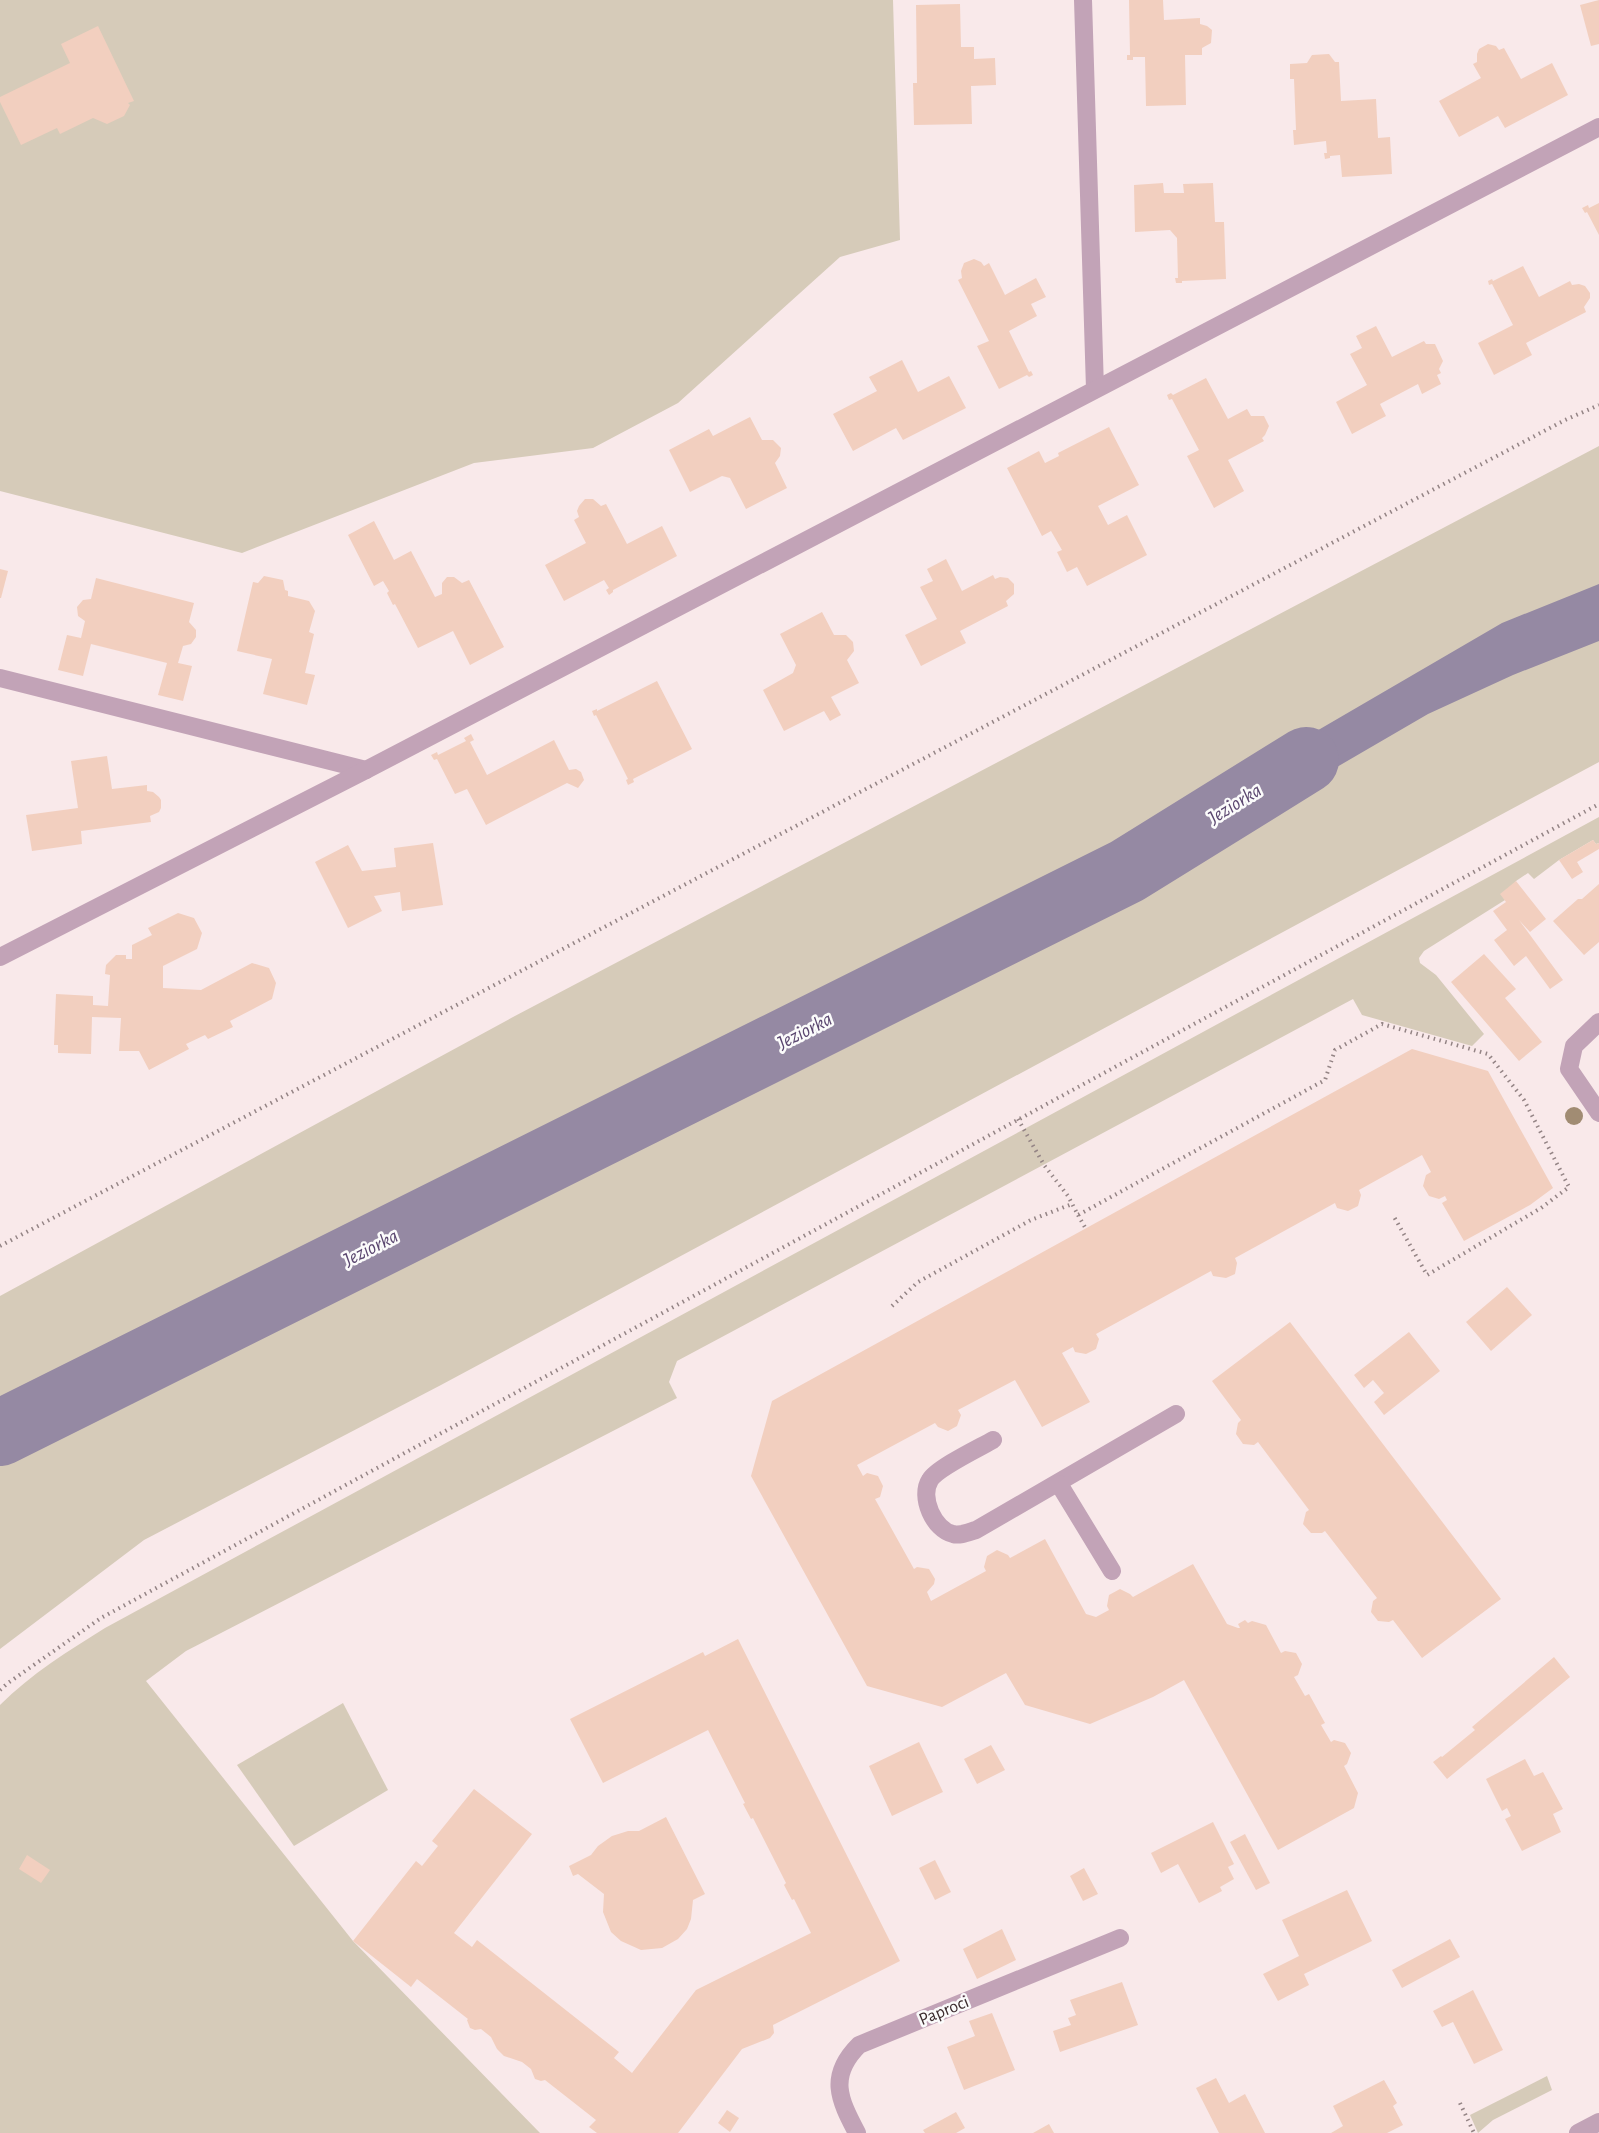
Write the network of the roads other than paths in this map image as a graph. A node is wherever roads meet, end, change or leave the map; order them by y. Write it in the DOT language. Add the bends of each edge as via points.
graph roads {
  1 [pos="1083,0"];
  2 [pos="1599,127"];
  3 [pos="1095,389"];
  4 [pos="0,678"];
  5 [pos="366,770"];
  6 [pos="0,957"];
  7 [pos="1599,1022"];
  8 [pos="1599,1113"];
  9 [pos="1176,1414"];
  10 [pos="993,1440"];
  11 [pos="1059,1484"];
  12 [pos="1112,1571"];
  13 [pos="1120,1938"];
  14 [pos="1599,2122"];
  15 [pos="857,2133"];
  16 [pos="1578,2133"];
  1 -- 3 [label="street"];
  2 -- 3 [label="street"];
  3 -- 5 [label="street"];
  4 -- 5 [label="street"];
  5 -- 6 [label="street"];
  7 -- 8 [label="street" via="1574,1046 1569,1069"];
  9 -- 11 [label="street"];
  10 -- 11 [label="street" via="929,1480 928,1506 943,1528 953,1534 976,1530"];
  11 -- 12 [label="street"];
  13 -- 15 [label="street, Paproci" via="859,2045 840,2072 839,2090"];
  14 -- 16 [label="street"];
}
